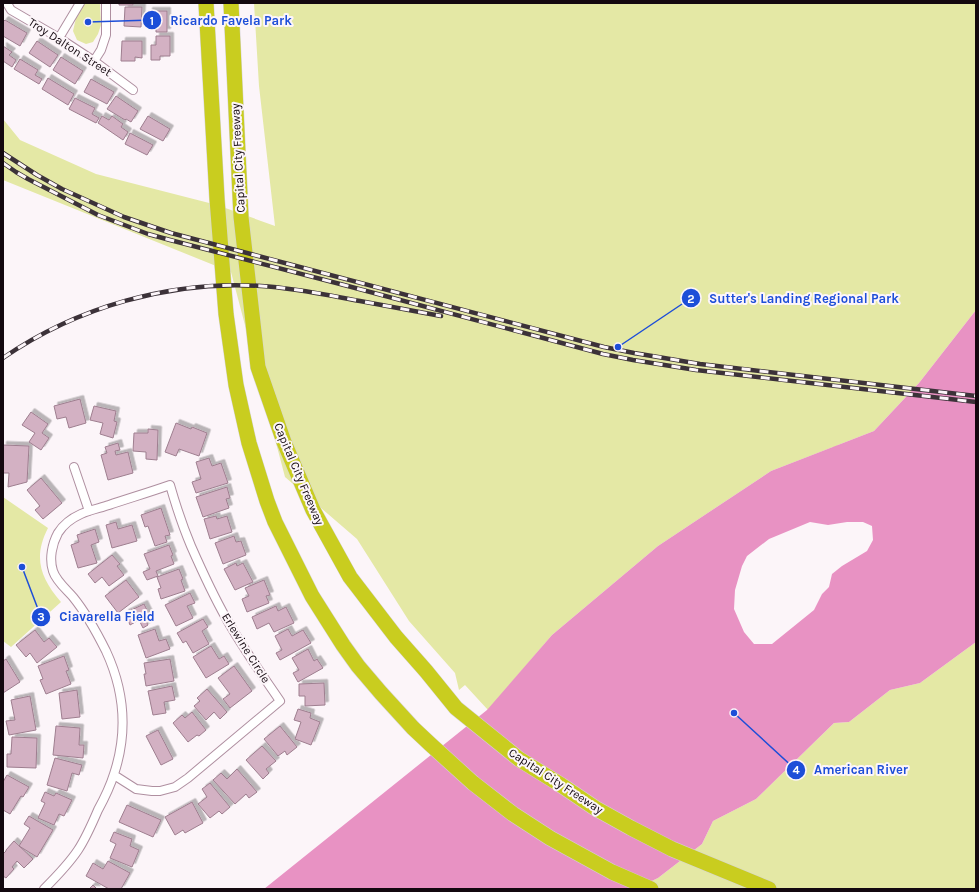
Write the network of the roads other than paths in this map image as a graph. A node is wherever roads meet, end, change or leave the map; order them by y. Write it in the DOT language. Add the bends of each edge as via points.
graph roads {
  1 [pos="80,3"];
  2 [pos="106,3"];
  3 [pos="206,3"];
  4 [pos="231,3"];
  5 [pos="8,5"];
  6 [pos="59,38"];
  7 [pos="94,61"];
  8 [pos="133,90"];
  9 [pos="74,467"];
  10 [pos="89,511"];
  11 [pos="114,775"];
  12 [pos="44,889"];
  13 [pos="651,889"];
  14 [pos="769,889"];
  1 -- 6 [label="street"];
  2 -- 7 [label="street" via="106,35"];
  3 -- 13 [label="highway, Capital City Freeway" via="226,314 236,385 249,443 263,487 276,522 312,596 358,666 430,744 473,783 550,838 612,872"];
  4 -- 14 [label="highway, Capital City Freeway" via="241,217 258,367 289,456 313,510 342,564 392,631 456,708 519,759 595,808 672,849"];
  5 -- 6 [label="street, Troy Dalton Street" via="11,10"];
  6 -- 7 [label="street, Troy Dalton Street"];
  7 -- 8 [label="street, Troy Dalton Street"];
  9 -- 10 [label="street"];
  10 -- 11 [label="street, Erlewine Circle" via="74,518 62,528 53,546 51,559 53,572 86,614 106,651 119,688 123,733"];
  10 -- 11 [label="street, Erlewine Circle" via="170,485 191,545 208,582 247,653 280,700 188,778 175,786 160,791 136,790"];
  11 -- 12 [label="street" via="78,850"];
}
